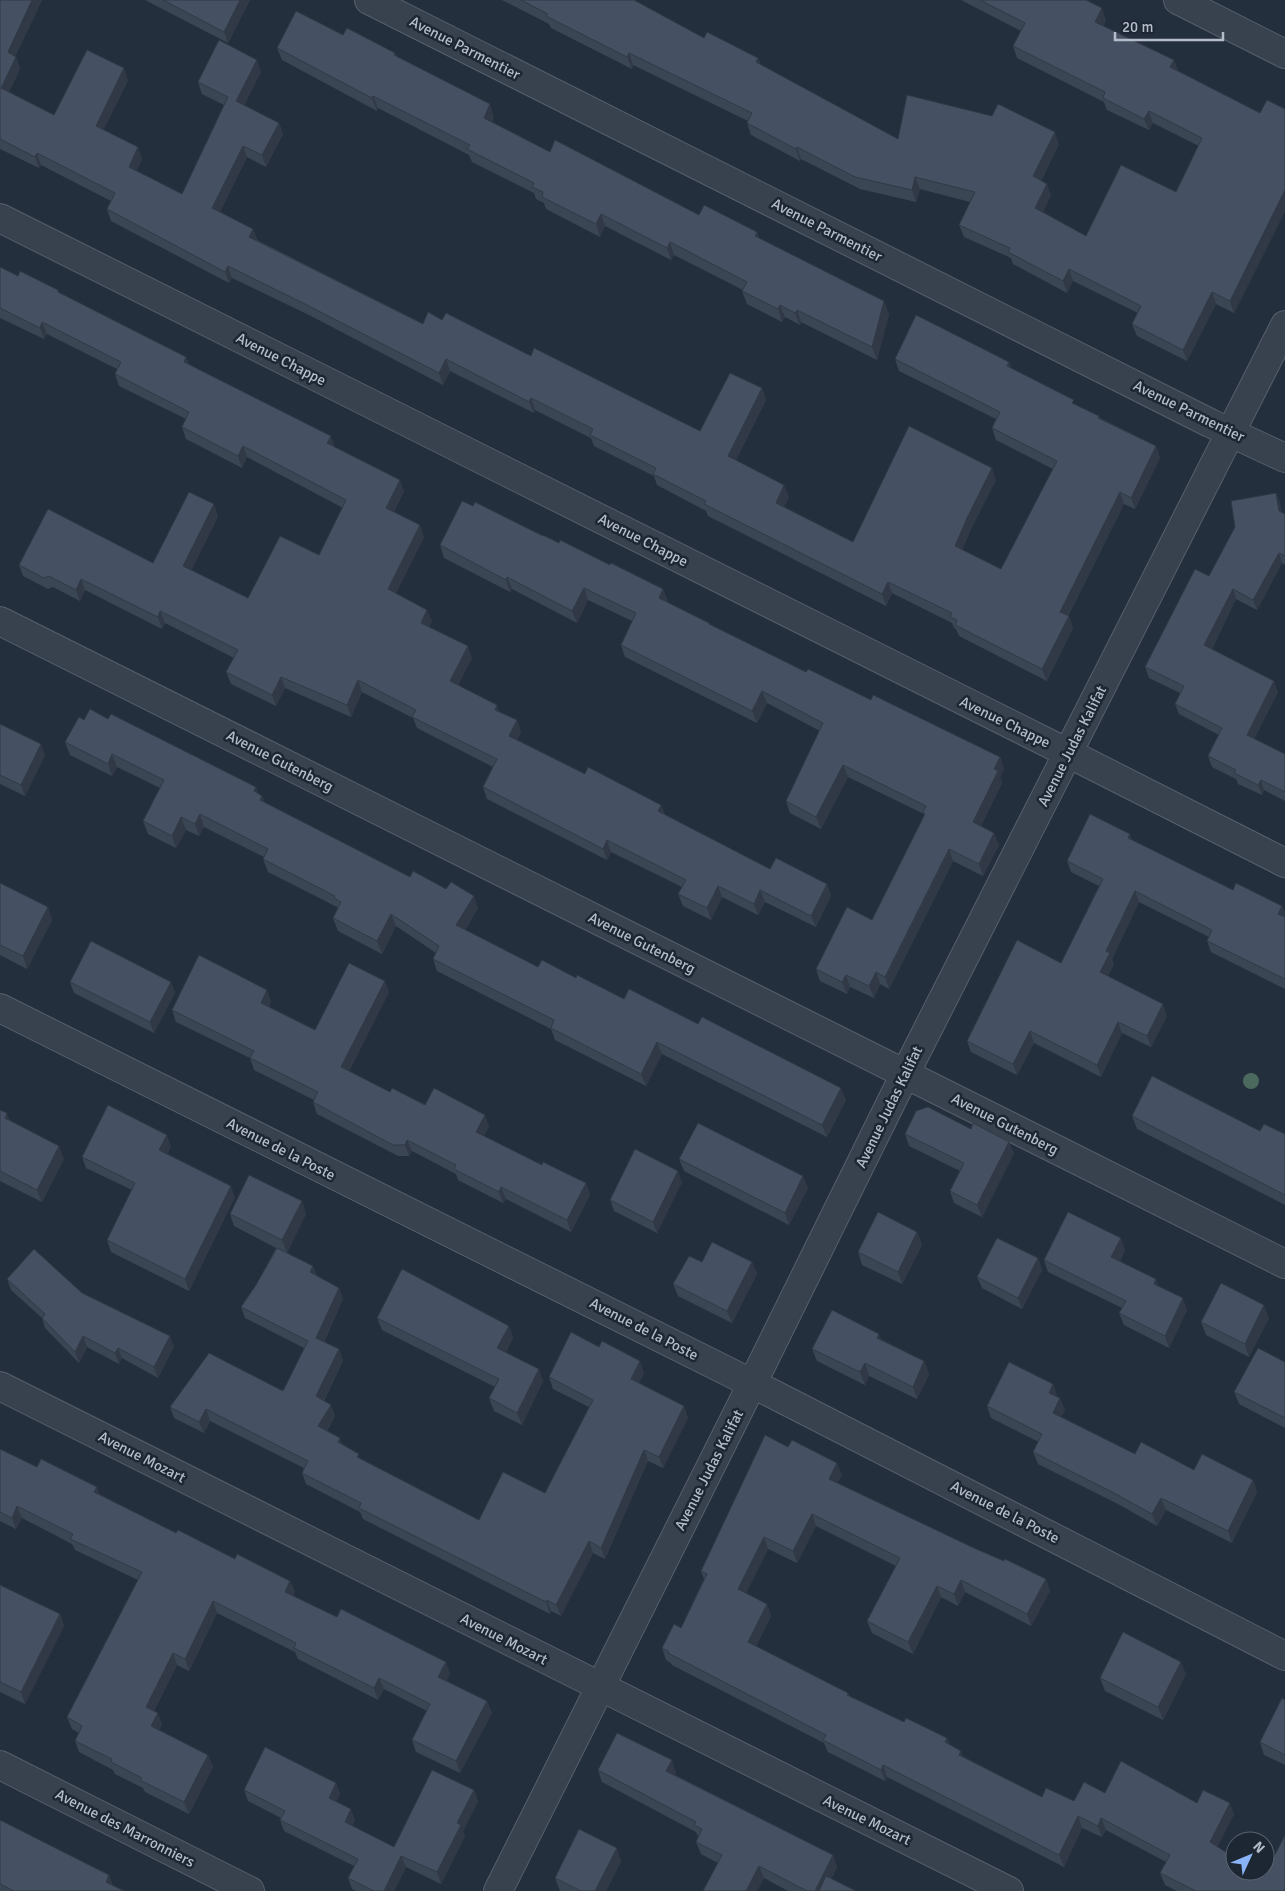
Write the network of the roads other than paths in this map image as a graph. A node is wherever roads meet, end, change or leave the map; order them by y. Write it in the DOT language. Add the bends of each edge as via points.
graph roads {
  1 [pos="369,0"];
  2 [pos="1178,0"];
  3 [pos="1285,54"];
  4 [pos="0,218"];
  5 [pos="1285,326"];
  6 [pos="1232,432"];
  7 [pos="1285,458"];
  8 [pos="0,621"];
  9 [pos="1068,753"];
  10 [pos="1285,863"];
  11 [pos="0,1008"];
  12 [pos="905,1074"];
  13 [pos="1285,1264"];
  14 [pos="752,1383"];
  15 [pos="0,1386"];
  16 [pos="1285,1656"];
  17 [pos="599,1687"];
  18 [pos="0,1765"];
  19 [pos="250,1891"];
  20 [pos="498,1891"];
  21 [pos="1009,1891"];
  1 -- 6 [label="street, Avenue Parmentier"];
  2 -- 3 [label="street"];
  4 -- 9 [label="street, Avenue Chappe"];
  5 -- 6 [label="street, Avenue Judas Kalifat"];
  6 -- 7 [label="street, Avenue Parmentier"];
  6 -- 9 [label="street, Avenue Judas Kalifat"];
  8 -- 12 [label="street, Avenue Gutenberg"];
  9 -- 10 [label="street, Avenue Chappe"];
  9 -- 12 [label="street, Avenue Judas Kalifat"];
  11 -- 14 [label="street, Avenue de la Poste"];
  12 -- 13 [label="street, Avenue Gutenberg"];
  12 -- 14 [label="street, Avenue Judas Kalifat"];
  14 -- 16 [label="street, Avenue de la Poste"];
  14 -- 17 [label="street, Avenue Judas Kalifat"];
  15 -- 17 [label="street, Avenue Mozart"];
  17 -- 20 [label="street, Avenue Judas Kalifat"];
  17 -- 21 [label="street, Avenue Mozart"];
  18 -- 19 [label="street, Avenue des Marronniers"];
}
